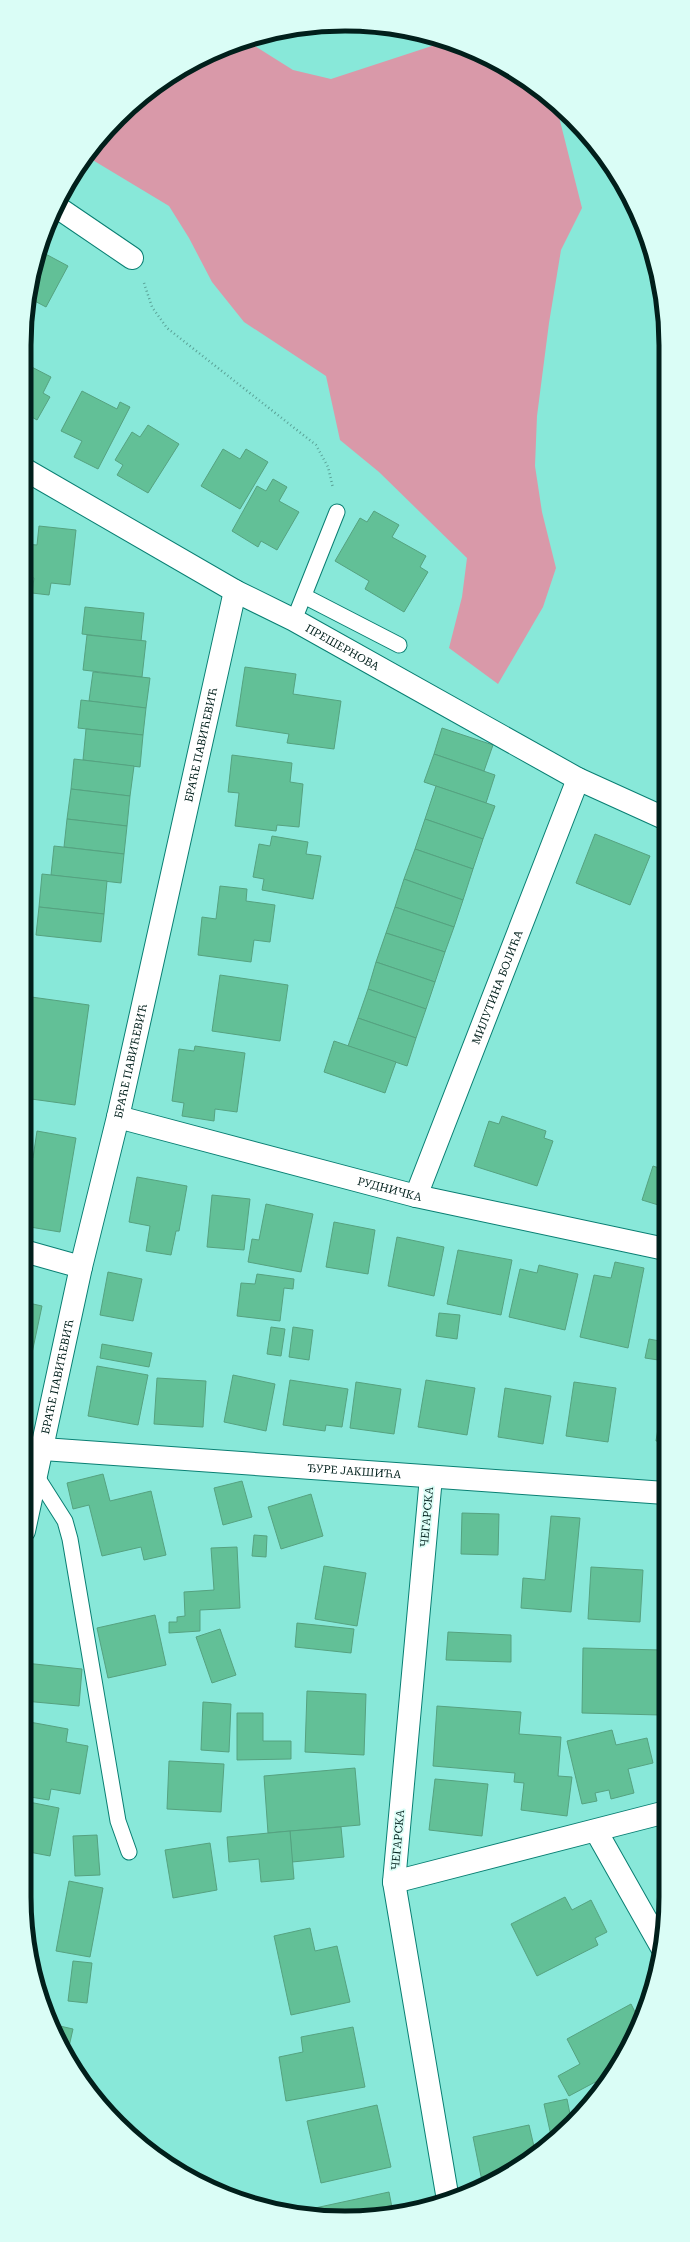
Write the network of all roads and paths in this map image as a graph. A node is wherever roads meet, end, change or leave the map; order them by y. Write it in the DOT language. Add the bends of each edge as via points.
graph roads {
  1 [pos="61,210"];
  2 [pos="132,258"];
  3 [pos="31,473"];
  4 [pos="337,512"];
  5 [pos="235,591"];
  6 [pos="304,596"];
  7 [pos="294,620"];
  8 [pos="399,645"];
  9 [pos="578,779"];
  10 [pos="659,816"];
  11 [pos="118,1117"];
  12 [pos="416,1196"];
  13 [pos="659,1248"];
  14 [pos="31,1253"];
  15 [pos="81,1267"];
  16 [pos="43,1448"];
  17 [pos="37,1477"];
  18 [pos="431,1477"];
  19 [pos="659,1493"];
  20 [pos="31,1502"];
  21 [pos="659,1814"];
  22 [pos="596,1831"];
  23 [pos="129,1852"];
  24 [pos="394,1882"];
  25 [pos="656,1937"];
  26 [pos="447,2194"];
  1 -- 2 [label="street"];
  2 -- 4 [label="path" via="152,307 167,328 316,445 328,466"];
  3 -- 5 [label="street, ПРЕШЕРНОВА"];
  4 -- 6 [label="lane"];
  5 -- 7 [label="street, ПРЕШЕРНОВА"];
  5 -- 11 [label="street, БРАЋЕ ПАВИЋЕВИЋ"];
  6 -- 7 [label="lane"];
  6 -- 8 [label="lane"];
  7 -- 9 [label="street, ПРЕШЕРНОВА"];
  9 -- 10 [label="street, ПРЕШЕРНОВА"];
  9 -- 12 [label="street, МИЛУТИНА БОЈИЋА"];
  11 -- 12 [label="street, РУДНИЧКА"];
  11 -- 15 [label="street, БРАЋЕ ПАВИЋЕВИЋ"];
  12 -- 13 [label="street, РУДНИЧКА"];
  14 -- 15 [label="street"];
  15 -- 16 [label="street, БРАЋЕ ПАВИЋЕВИЋ"];
  16 -- 17 [label="street, БРАЋЕ ПАВИЋЕВИЋ"];
  16 -- 18 [label="street, ЂУРЕ ЈАКШИЋА"];
  17 -- 20 [label="street, БРАЋЕ ПАВИЋЕВИЋ"];
  17 -- 23 [label="lane" via="65,1521 70,1539 118,1821"];
  18 -- 19 [label="street, ЂУРЕ ЈАКШИЋА"];
  18 -- 24 [label="street, ЧЕГАРСКА"];
  21 -- 22 [label="street"];
  22 -- 24 [label="street"];
  22 -- 25 [label="street"];
  24 -- 26 [label="street, ЧЕГАРСКА" via="426,2083"];
}
